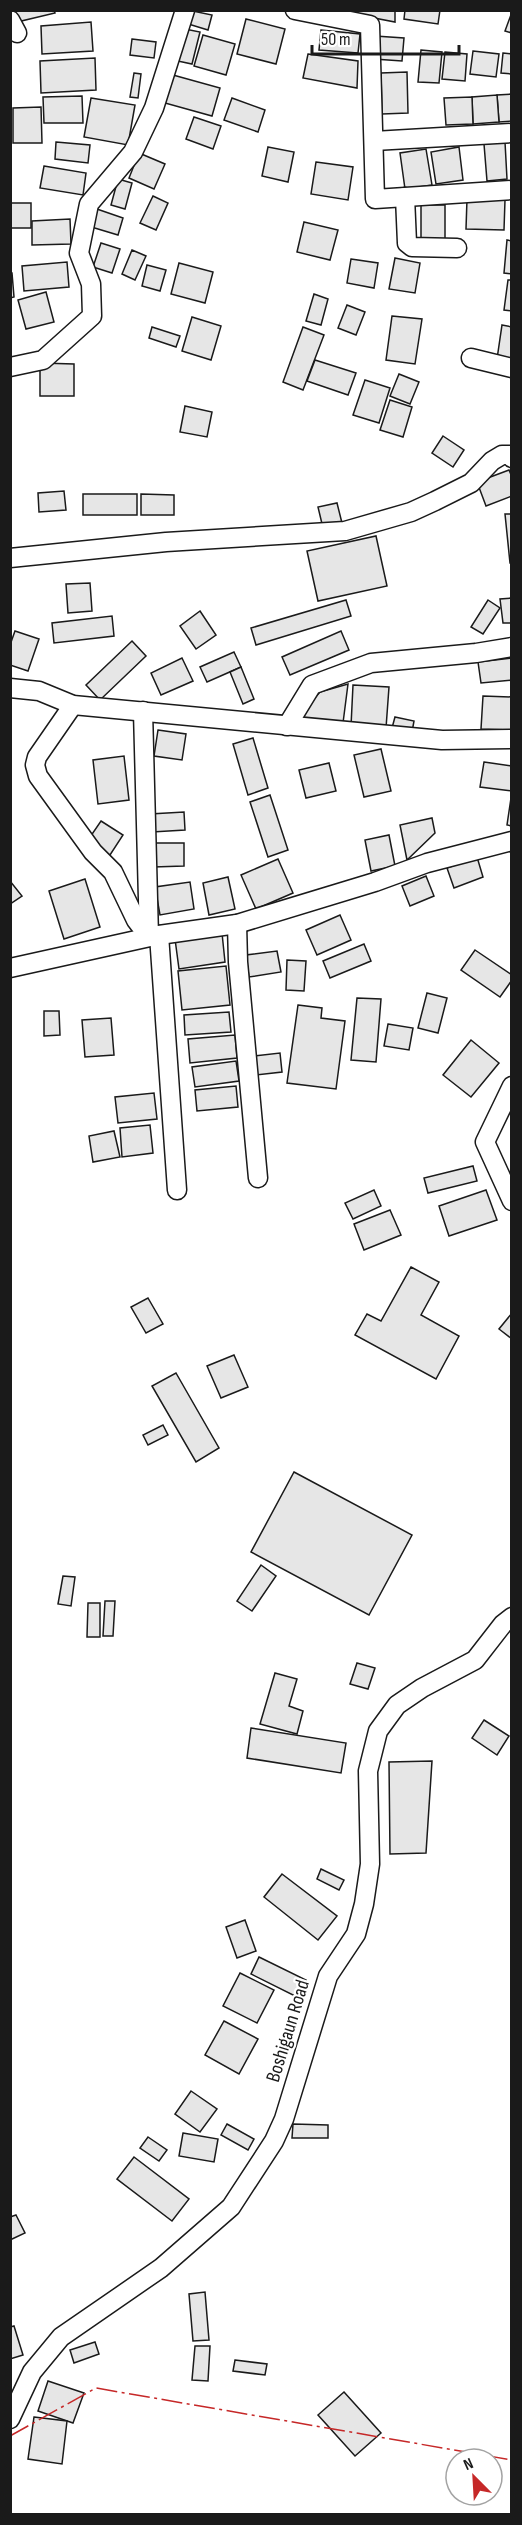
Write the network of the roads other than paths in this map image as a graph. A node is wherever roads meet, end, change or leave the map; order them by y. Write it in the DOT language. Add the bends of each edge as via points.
graph roads {
  1 [pos="185,10"];
  2 [pos="295,10"];
  3 [pos="512,133"];
  4 [pos="374,141"];
  5 [pos="512,190"];
  6 [pos="405,196"];
  7 [pos="457,248"];
  8 [pos="471,358"];
  9 [pos="10,368"];
  10 [pos="512,368"];
  11 [pos="512,458"];
  12 [pos="10,558"];
  13 [pos="512,647"];
  14 [pos="10,688"];
  15 [pos="73,705"];
  16 [pos="143,711"];
  17 [pos="287,726"];
  18 [pos="512,739"];
  19 [pos="512,842"];
  20 [pos="237,924"];
  21 [pos="154,936"];
  22 [pos="10,968"];
  23 [pos="512,1086"];
  24 [pos="258,1178"];
  25 [pos="177,1190"];
  26 [pos="512,1201"];
  27 [pos="512,1617"];
  28 [pos="10,2419"];
  1 -- 9 [label="street" via="154,108 133,152 89,204 79,253 91,284 92,315 43,360"];
  2 -- 4 [label="street" via="370,24"];
  3 -- 4 [label="street"];
  4 -- 6 [label="street" via="375,199"];
  5 -- 6 [label="street"];
  6 -- 7 [label="street" via="407,243"];
  8 -- 10 [label="street"];
  11 -- 12 [label="street" via="502,455 471,483 411,512 345,531 166,542"];
  13 -- 17 [label="street" via="371,663 312,685"];
  14 -- 15 [label="street" via="39,691"];
  15 -- 16 [label="street"];
  15 -- 21 [label="street" via="37,758 39,777 93,852 113,872 136,920"];
  16 -- 17 [label="street"];
  16 -- 21 [label="street"];
  17 -- 18 [label="street" via="442,740"];
  19 -- 20 [label="street" via="427,863"];
  20 -- 21 [label="street"];
  20 -- 24 [label="street"];
  21 -- 22 [label="street"];
  21 -- 25 [label="street"];
  23 -- 26 [label="street" via="484,1142"];
  27 -- 28 [label="street, Boshigaun Road" via="475,1660 397,1705 378,1731 368,1771 370,1864 356,1934 328,1976 274,2140 231,2207 161,2268 61,2337 32,2372"];
}
